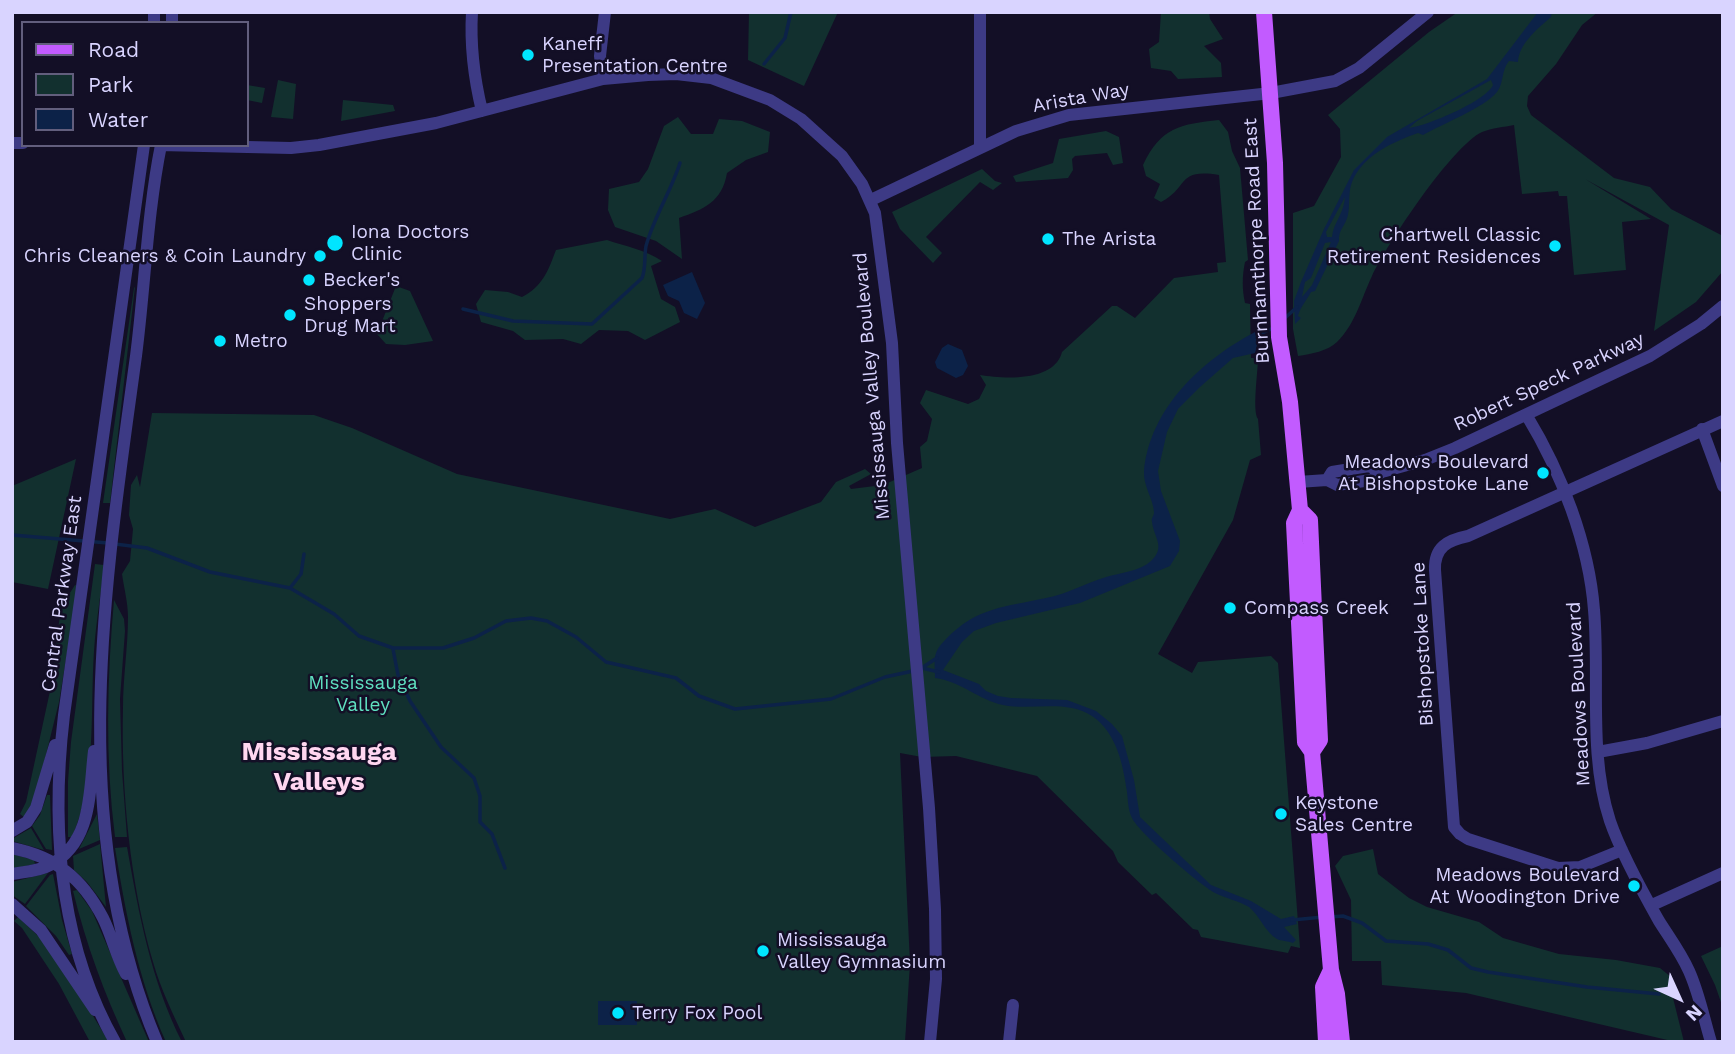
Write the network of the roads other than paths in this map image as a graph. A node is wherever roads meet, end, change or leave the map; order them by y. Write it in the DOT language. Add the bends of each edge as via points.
graph roads {
  1 [pos="472,12"];
  2 [pos="605,12"];
  3 [pos="980,12"];
  4 [pos="1264,12"];
  5 [pos="1428,12"];
  6 [pos="603,79"];
  7 [pos="1271,93"];
  8 [pos="482,111"];
  9 [pos="980,146"];
  10 [pos="144,147"];
  11 [pos="160,147"];
  12 [pos="247,147"];
  13 [pos="871,200"];
  14 [pos="1723,306"];
  15 [pos="1527,416"];
  16 [pos="1723,421"];
  17 [pos="1702,429"];
  18 [pos="1298,482"];
  19 [pos="1723,486"];
  20 [pos="1563,493"];
  21 [pos="100,699"];
  22 [pos="64,715"];
  23 [pos="1723,721"];
  24 [pos="1598,752"];
  25 [pos="12,831"];
  26 [pos="12,848"];
  27 [pos="1622,850"];
  28 [pos="59,863"];
  29 [pos="1723,873"];
  30 [pos="12,874"];
  31 [pos="12,904"];
  32 [pos="1651,905"];
  33 [pos="1331,970"];
  34 [pos="139,999"];
  35 [pos="1013,1005"];
  36 [pos="105,1024"];
  37 [pos="115,1042"];
  38 [pos="157,1042"];
  39 [pos="930,1042"];
  40 [pos="1009,1042"];
  41 [pos="1326,1042"];
  42 [pos="1342,1042"];
  43 [pos="1711,1042"];
  1 -- 8 [label="street" via="470,34"];
  2 -- 6 [label="street" via="600,57"];
  3 -- 9 [label="street"];
  4 -- 7 [label="main road, Burnhamthorpe Road East"];
  5 -- 7 [label="street, Arista Way" via="1359,68 1335,81"];
  6 -- 8 [label="street, Mississauga Valley Boulevard"];
  6 -- 13 [label="street, Mississauga Valley Boulevard" via="676,74 711,78 754,92 801,119 827,141"];
  7 -- 9 [label="street, Arista Way" via="1069,115"];
  7 -- 18 [label="main road, Burnhamthorpe Road East" via="1279,337"];
  8 -- 12 [label="street, Mississauga Valley Boulevard" via="319,145"];
  9 -- 13 [label="street, Arista Way"];
  10 -- 22 [label="street, Central Parkway East"];
  11 -- 21 [label="street" via="116,508"];
  13 -- 39 [label="street, Mississauga Valley Boulevard" via="892,343 935,909 936,979"];
  14 -- 15 [label="street, Robert Speck Parkway" via="1660,351"];
  15 -- 18 [label="street, Robert Speck Parkway" via="1371,480 1337,485 1327,480"];
  15 -- 20 [label="street, Meadows Boulevard"];
  16 -- 17 [label="street, Bishopstoke Lane"];
  17 -- 19 [label="street"];
  17 -- 20 [label="street, Bishopstoke Lane"];
  18 -- 33 [label="main road, Burnhamthorpe Road East" via="1300,510 1310,520 1314,564 1320,740 1312,752"];
  20 -- 24 [label="street, Meadows Boulevard" via="1590,577"];
  20 -- 27 [label="street, Bishopstoke Lane" via="1468,536 1448,540 1437,552 1452,816 1454,827 1468,839 1558,867 1580,867"];
  21 -- 28 [label="street" via="86,817 78,838"];
  21 -- 34 [label="street" via="101,771 117,916"];
  22 -- 25 [label="street" via="36,808 29,820"];
  22 -- 28 [label="street, Central Parkway East" via="57,807"];
  23 -- 24 [label="street"];
  24 -- 27 [label="street, Meadows Boulevard" via="1610,821"];
  26 -- 28 [label="street"];
  27 -- 32 [label="street, Meadows Boulevard"];
  28 -- 30 [label="street"];
  28 -- 34 [label="street" via="90,897"];
  28 -- 36 [label="street, Central Parkway East" via="69,918"];
  29 -- 32 [label="street"];
  31 -- 36 [label="street" via="41,930"];
  32 -- 43 [label="street, Meadows Boulevard" via="1690,971"];
  33 -- 41 [label="main road, Burnhamthorpe Road East" via="1323,987"];
  33 -- 42 [label="main road, Burnhamthorpe Road East"];
  34 -- 38 [label="street"];
  35 -- 40 [label="street"];
  36 -- 37 [label="street, Central Parkway East"];
}
